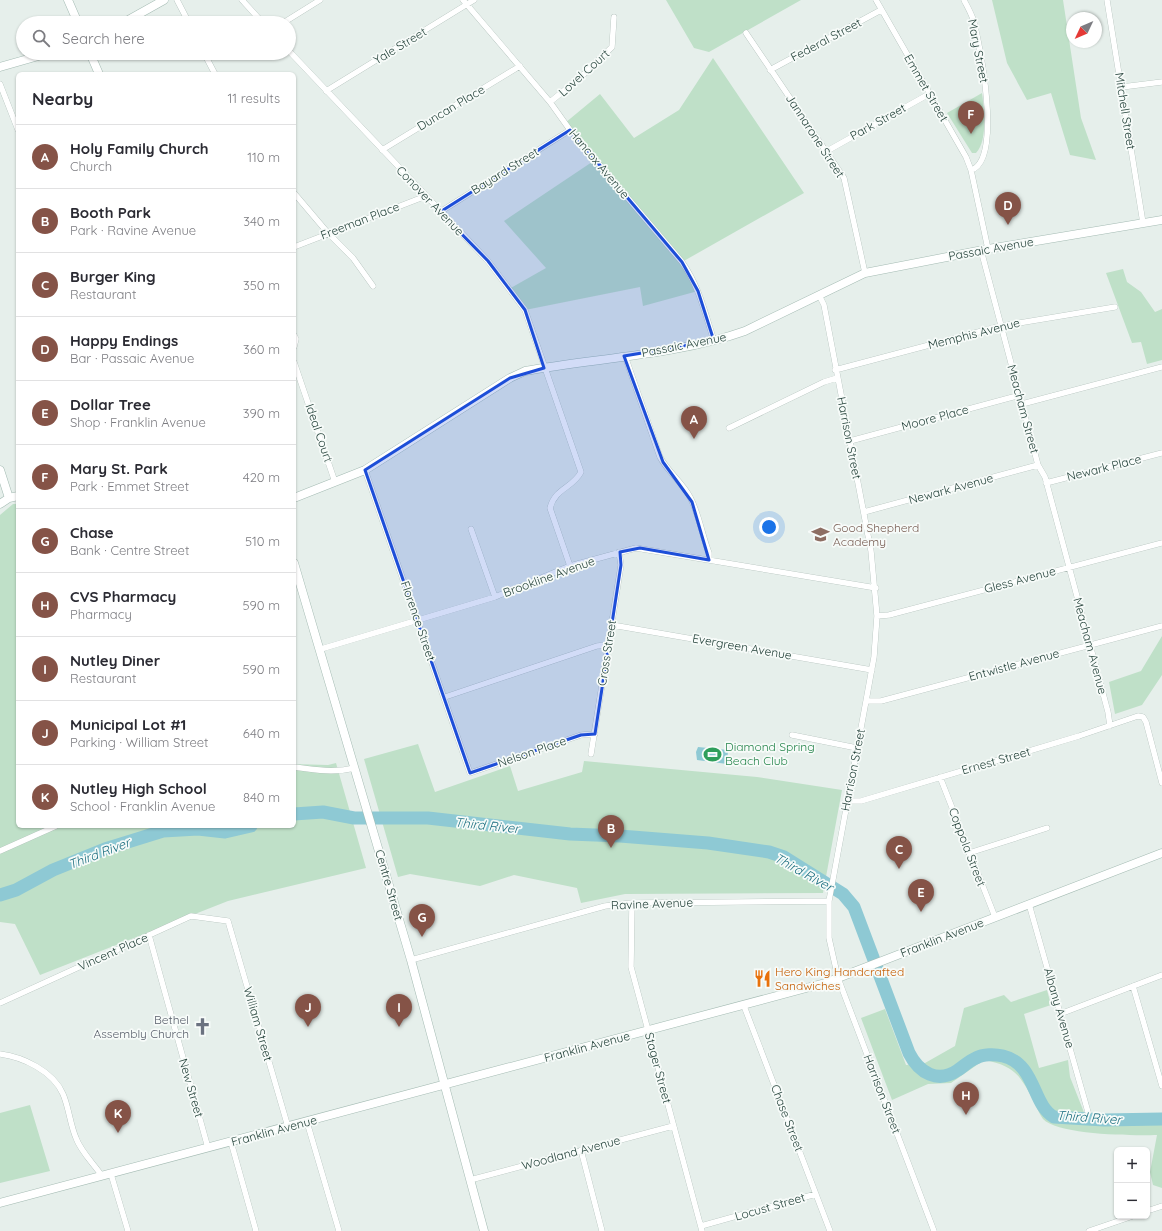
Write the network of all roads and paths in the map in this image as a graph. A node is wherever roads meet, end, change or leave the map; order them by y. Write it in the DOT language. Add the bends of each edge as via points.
graph roads {
  1 [pos="68,0"];
  2 [pos="164,0"];
  3 [pos="177,0"];
  4 [pos="242,0"];
  5 [pos="320,0"];
  6 [pos="474,0"];
  7 [pos="876,0"];
  8 [pos="964,0"];
  9 [pos="1106,0"];
  10 [pos="465,2"];
  11 [pos="881,10"];
  12 [pos="75,16"];
  13 [pos="135,16"];
  14 [pos="185,16"];
  15 [pos="257,16"];
  16 [pos="295,16"];
  17 [pos="614,17"];
  18 [pos="746,33"];
  19 [pos="296,59"];
  20 [pos="24,60"];
  21 [pos="93,60"];
  22 [pos="208,60"];
  23 [pos="520,66"];
  24 [pos="0,67"];
  25 [pos="770,70"];
  26 [pos="98,72"];
  27 [pos="214,72"];
  28 [pos="1162,82"];
  29 [pos="0,84"];
  30 [pos="1122,88"];
  31 [pos="326,91"];
  32 [pos="929,94"];
  33 [pos="550,102"];
  34 [pos="16,125"];
  35 [pos="570,130"];
  36 [pos="382,150"];
  37 [pos="827,151"];
  38 [pos="971,170"];
  39 [pos="296,195"];
  40 [pos="426,196"];
  41 [pos="440,212"];
  42 [pos="1162,220"];
  43 [pos="1143,223"];
  44 [pos="328,233"];
  45 [pos="296,246"];
  46 [pos="984,249"];
  47 [pos="866,273"];
  48 [pos="373,286"];
  49 [pos="819,295"];
  50 [pos="1115,307"];
  51 [pos="1001,326"];
  52 [pos="714,341"];
  53 [pos="625,356"];
  54 [pos="1162,367"];
  55 [pos="296,368"];
  56 [pos="544,368"];
  57 [pos="835,370"];
  58 [pos="837,378"];
  59 [pos="1020,395"];
  60 [pos="1022,404"];
  61 [pos="729,428"];
  62 [pos="850,441"];
  63 [pos="1162,453"];
  64 [pos="1038,465"];
  65 [pos="0,470"];
  66 [pos="365,470"];
  67 [pos="335,482"];
  68 [pos="1046,483"];
  69 [pos="16,496"];
  70 [pos="296,497"];
  71 [pos="9,498"];
  72 [pos="0,504"];
  73 [pos="864,512"];
  74 [pos="471,529"];
  75 [pos="1162,542"];
  76 [pos="619,552"];
  77 [pos="709,560"];
  78 [pos="570,566"];
  79 [pos="1069,567"];
  80 [pos="296,569"];
  81 [pos="876,588"];
  82 [pos="495,597"];
  83 [pos="877,616"];
  84 [pos="418,620"];
  85 [pos="612,625"];
  86 [pos="1162,626"];
  87 [pos="609,645"];
  88 [pos="1089,645"];
  89 [pos="321,649"];
  90 [pos="872,670"];
  91 [pos="445,698"];
  92 [pos="866,701"];
  93 [pos="1110,726"];
  94 [pos="595,734"];
  95 [pos="792,736"];
  96 [pos="857,748"];
  97 [pos="592,754"];
  98 [pos="296,767"];
  99 [pos="355,768"];
  100 [pos="470,773"];
  101 [pos="940,777"];
  102 [pos="1162,783"];
  103 [pos="847,801"];
  104 [pos="52,828"];
  105 [pos="1047,828"];
  106 [pos="0,851"];
  107 [pos="969,853"];
  108 [pos="1162,853"];
  109 [pos="829,900"];
  110 [pos="632,903"];
  111 [pos="1029,904"];
  112 [pos="995,917"];
  113 [pos="228,921"];
  114 [pos="149,935"];
  115 [pos="411,960"];
  116 [pos="1162,975"];
  117 [pos="838,978"];
  118 [pos="1133,986"];
  119 [pos="0,1003"];
  120 [pos="744,1006"];
  121 [pos="1060,1014"];
  122 [pos="648,1032"];
  123 [pos="0,1054"];
  124 [pos="445,1085"];
  125 [pos="1162,1086"];
  126 [pos="1088,1112"];
  127 [pos="308,1122"];
  128 [pos="673,1126"];
  129 [pos="288,1127"];
  130 [pos="231,1142"];
  131 [pos="208,1148"];
  132 [pos="581,1150"];
  133 [pos="112,1174"];
  134 [pos="102,1176"];
  135 [pos="470,1180"];
  136 [pos="816,1194"];
  137 [pos="0,1203"];
  138 [pos="1162,1206"];
  139 [pos="1150,1210"];
  140 [pos="1124,1219"];
  141 [pos="701,1229"];
  142 [pos="128,1231"];
  143 [pos="256,1231"];
  144 [pos="339,1231"];
  145 [pos="484,1231"];
  146 [pos="602,1231"];
  147 [pos="830,1231"];
  148 [pos="934,1231"];
  149 [pos="1089,1231"];
  1 -- 12 [label="street"];
  2 -- 13 [label="street"];
  3 -- 14 [label="street"];
  4 -- 15 [label="street"];
  5 -- 16 [label="street"];
  6 -- 10 [label="street, Yale Street"];
  7 -- 11 [label="street, Emmet Street"];
  8 -- 38 [label="street, Mary Street" via="975,26 989,112 983,155 977,168"];
  9 -- 30 [label="street, Mitchell Street"];
  10 -- 23 [label="street, Hancox Avenue"];
  10 -- 31 [label="street, Yale Street"];
  11 -- 25 [label="street, Federal Street"];
  11 -- 32 [label="street, Emmet Street"];
  17 -- 33 [label="street, Lovel Court" via="612,47"];
  18 -- 25 [label="street, Jannarone Street"];
  19 -- 31 [label="street, Conover Avenue"];
  20 -- 24 [label="street"];
  21 -- 26 [label="street"];
  22 -- 27 [label="street"];
  23 -- 33 [label="street, Hancox Avenue"];
  23 -- 36 [label="street, Duncan Place"];
  25 -- 37 [label="street, Jannarone Street"];
  28 -- 30 [label="street"];
  29 -- 34 [label="street"];
  30 -- 43 [label="street, Mitchell Street"];
  31 -- 36 [label="street, Conover Avenue"];
  32 -- 37 [label="street, Park Street"];
  32 -- 38 [label="street, Emmet Street" via="963,150"];
  33 -- 35 [label="street, Hancox Avenue"];
  35 -- 41 [label="street, Bayard Street"];
  35 -- 52 [label="street, Hancox Avenue" via="686,268 698,291"];
  36 -- 40 [label="street, Conover Avenue"];
  37 -- 47 [label="street, Jannarone Street" via="844,178"];
  38 -- 46 [label="street, Emmet Street"];
  39 -- 44 [label="street"];
  40 -- 41 [label="street, Conover Avenue"];
  40 -- 44 [label="street, Freeman Place"];
  41 -- 56 [label="street, Conover Avenue" via="488,261 525,310"];
  42 -- 43 [label="street, Passaic Avenue"];
  43 -- 46 [label="street, Passaic Avenue"];
  44 -- 45 [label="street, Freeman Place"];
  44 -- 48 [label="street" via="353,258"];
  46 -- 47 [label="street, Passaic Avenue"];
  46 -- 51 [label="street, Meacham Street"];
  47 -- 49 [label="street, Passaic Avenue"];
  49 -- 52 [label="street, Passaic Avenue" via="745,331"];
  49 -- 57 [label="street, Harrison Street" via="824,305"];
  50 -- 51 [label="street, Memphis Avenue"];
  51 -- 57 [label="street, Memphis Avenue"];
  51 -- 59 [label="street, Meacham Street"];
  52 -- 53 [label="street, Passaic Avenue"];
  53 -- 56 [label="street, Passaic Avenue"];
  53 -- 77 [label="street" via="663,462 692,502"];
  54 -- 60 [label="street"];
  55 -- 67 [label="street, Ideal Court"];
  56 -- 66 [label="street, Passaic Avenue" via="525,371 510,378"];
  56 -- 78 [label="street, Conover Avenue" via="581,472 578,478 552,499 550,508"];
  57 -- 58 [label="street, Harrison Street"];
  58 -- 61 [label="street"];
  58 -- 62 [label="street, Harrison Street"];
  59 -- 60 [label="street, Meacham Street"];
  59 -- 62 [label="street, Moore Place"];
  60 -- 64 [label="street, Meacham Street"];
  62 -- 73 [label="street, Harrison Street"];
  63 -- 68 [label="street, Newark Place"];
  64 -- 68 [label="street, Meacham Street"];
  64 -- 73 [label="street, Newark Avenue"];
  65 -- 71 [label="street"];
  66 -- 67 [label="street, Passaic Avenue"];
  66 -- 84 [label="street, Florence Street"];
  67 -- 70 [label="street, Passaic Avenue"];
  68 -- 79 [label="street, Meacham Street"];
  69 -- 71 [label="street"];
  71 -- 72 [label="street"];
  73 -- 81 [label="street, Harrison Street"];
  74 -- 82 [label="street"];
  75 -- 79 [label="street, Gless Avenue"];
  76 -- 77 [label="street, Brookline Avenue" via="640,548"];
  76 -- 78 [label="street, Brookline Avenue"];
  76 -- 85 [label="street, Cross Street" via="621,565"];
  77 -- 81 [label="street, Brookline Avenue"];
  78 -- 82 [label="street, Brookline Avenue"];
  79 -- 83 [label="street, Gless Avenue"];
  79 -- 88 [label="street, Meacham Avenue"];
  80 -- 89 [label="street, Centre Street"];
  81 -- 83 [label="street, Harrison Street"];
  82 -- 84 [label="street, Brookline Avenue"];
  83 -- 90 [label="street, Harrison Street"];
  84 -- 89 [label="street, Brookline Avenue"];
  84 -- 91 [label="street, Florence Street"];
  85 -- 87 [label="street, Cross Street"];
  85 -- 90 [label="street, Evergreen Avenue"];
  86 -- 88 [label="street, Entwistle Avenue"];
  87 -- 91 [label="street" via="597,646"];
  87 -- 94 [label="street, Cross Street"];
  88 -- 92 [label="street, Entwistle Avenue" via="881,701"];
  88 -- 93 [label="street, Meacham Avenue"];
  89 -- 99 [label="street, Centre Street"];
  90 -- 92 [label="street, Harrison Street"];
  91 -- 100 [label="street, Florence Street"];
  92 -- 96 [label="street, Harrison Street"];
  93 -- 101 [label="street, Ernest Street"];
  93 -- 102 [label="street, Ernest Street" via="1138,716 1143,717"];
  94 -- 97 [label="street, Cross Street"];
  94 -- 100 [label="street, Nelson Place" via="581,735"];
  95 -- 96 [label="street"];
  96 -- 103 [label="street, Harrison Street"];
  98 -- 99 [label="street" via="324,771"];
  99 -- 115 [label="street, Centre Street"];
  101 -- 103 [label="street, Ernest Street" via="861,801"];
  101 -- 107 [label="street, Coppola Street"];
  103 -- 109 [label="street, Harrison Street"];
  104 -- 106 [label="street"];
  105 -- 107 [label="street"];
  107 -- 112 [label="street, Coppola Street"];
  108 -- 111 [label="street, Franklin Avenue"];
  109 -- 110 [label="street, Ravine Avenue"];
  109 -- 117 [label="street, Harrison Street" via="829,938"];
  110 -- 115 [label="street, Ravine Avenue" via="605,906"];
  110 -- 122 [label="street, Stager Street" via="631,967"];
  111 -- 112 [label="street, Franklin Avenue"];
  111 -- 121 [label="street, Albany Avenue"];
  112 -- 117 [label="street, Franklin Avenue"];
  113 -- 114 [label="street, Vincent Place" via="191,916"];
  113 -- 129 [label="street, William Street"];
  114 -- 119 [label="street, Vincent Place"];
  114 -- 131 [label="street, New Street"];
  115 -- 124 [label="street, Centre Street"];
  116 -- 118 [label="street"];
  117 -- 120 [label="street, Franklin Avenue"];
  117 -- 148 [label="street, Harrison Street"];
  118 -- 121 [label="street"];
  118 -- 125 [label="street"];
  120 -- 122 [label="street, Franklin Avenue"];
  120 -- 136 [label="street, Chase Street"];
  121 -- 126 [label="street, Albany Avenue"];
  122 -- 124 [label="street, Franklin Avenue"];
  122 -- 128 [label="street, Stager Street"];
  123 -- 134 [label="street" via="27,1061 44,1072 58,1086 76,1140"];
  124 -- 127 [label="street, Franklin Avenue"];
  124 -- 135 [label="street, Centre Street"];
  127 -- 129 [label="street, Franklin Avenue"];
  127 -- 144 [label="street"];
  128 -- 132 [label="street, Woodland Avenue"];
  128 -- 141 [label="street, Stager Street"];
  129 -- 130 [label="street, Franklin Avenue"];
  130 -- 131 [label="street, Franklin Avenue"];
  130 -- 143 [label="street"];
  131 -- 133 [label="street, Franklin Avenue"];
  132 -- 135 [label="street, Woodland Avenue"];
  132 -- 146 [label="street"];
  133 -- 134 [label="street, Franklin Avenue"];
  133 -- 142 [label="street"];
  134 -- 137 [label="street, Franklin Avenue"];
  135 -- 145 [label="street, Centre Street"];
  136 -- 141 [label="street, Locust Street"];
  136 -- 147 [label="street, Chase Street"];
  138 -- 139 [label="street"];
  140 -- 149 [label="street"];
}
